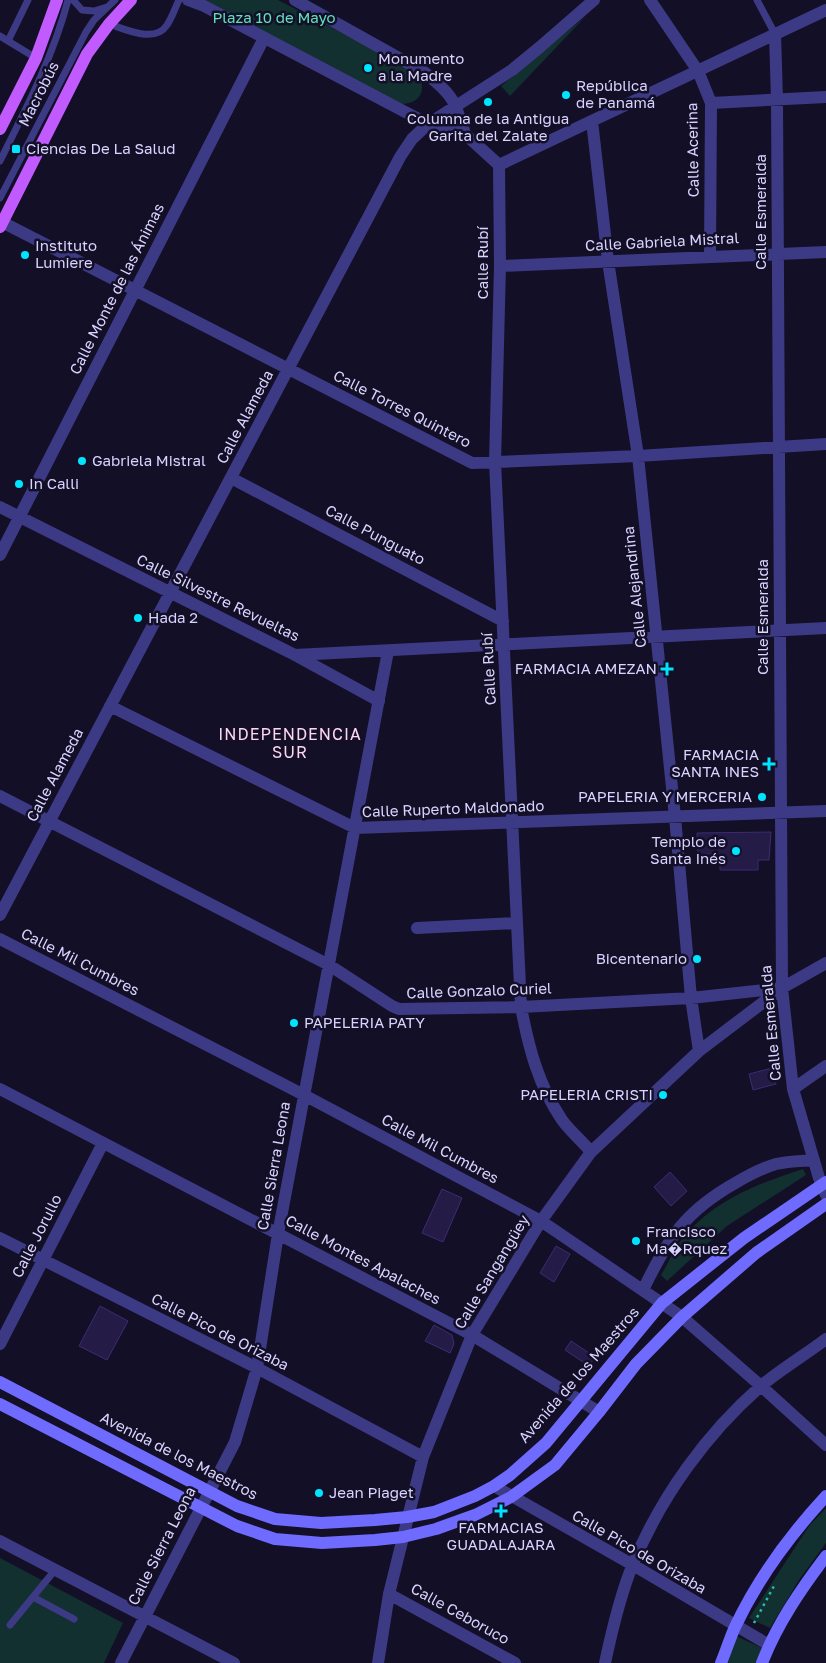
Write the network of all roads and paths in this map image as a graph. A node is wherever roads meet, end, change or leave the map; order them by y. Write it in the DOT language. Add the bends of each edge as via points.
graph roads {
  1 [pos="28,0"];
  2 [pos="57,0"];
  3 [pos="68,0"];
  4 [pos="73,0"];
  5 [pos="130,0"];
  6 [pos="137,0"];
  7 [pos="179,0"];
  8 [pos="188,0"];
  9 [pos="295,0"];
  10 [pos="594,0"];
  11 [pos="650,0"];
  12 [pos="757,0"];
  13 [pos="114,6"];
  14 [pos="826,10"];
  15 [pos="108,24"];
  16 [pos="775,34"];
  17 [pos="0,36"];
  18 [pos="264,38"];
  19 [pos="8,41"];
  20 [pos="36,58"];
  21 [pos="698,70"];
  22 [pos="826,97"];
  23 [pos="777,100"];
  24 [pos="456,104"];
  25 [pos="712,104"];
  26 [pos="592,121"];
  27 [pos="428,124"];
  28 [pos="0,128"];
  29 [pos="465,134"];
  30 [pos="0,162"];
  31 [pos="499,165"];
  32 [pos="0,198"];
  33 [pos="1,224"];
  34 [pos="826,252"];
  35 [pos="778,253"];
  36 [pos="710,256"];
  37 [pos="608,261"];
  38 [pos="500,266"];
  39 [pos="135,291"];
  40 [pos="288,369"];
  41 [pos="826,444"];
  42 [pos="779,448"];
  43 [pos="638,456"];
  44 [pos="495,462"];
  45 [pos="231,478"];
  46 [pos="0,507"];
  47 [pos="20,517"];
  48 [pos="0,555"];
  49 [pos="170,593"];
  50 [pos="503,621"];
  51 [pos="826,628"];
  52 [pos="780,630"];
  53 [pos="657,636"];
  54 [pos="504,644"];
  55 [pos="388,651"];
  56 [pos="295,655"];
  57 [pos="379,701"];
  58 [pos="110,706"];
  59 [pos="0,796"];
  60 [pos="826,811"];
  61 [pos="781,813"];
  62 [pos="675,817"];
  63 [pos="50,821"];
  64 [pos="512,823"];
  65 [pos="354,828"];
  66 [pos="0,915"];
  67 [pos="517,924"];
  68 [pos="417,928"];
  69 [pos="0,939"];
  70 [pos="826,963"];
  71 [pos="329,965"];
  72 [pos="782,988"];
  73 [pos="691,998"];
  74 [pos="521,1007"];
  75 [pos="699,1051"];
  76 [pos="826,1066"];
  77 [pos="0,1089"];
  78 [pos="793,1089"];
  79 [pos="304,1095"];
  80 [pos="103,1143"];
  81 [pos="591,1152"];
  82 [pos="814,1160"];
  83 [pos="825,1187"];
  84 [pos="826,1204"];
  85 [pos="541,1221"];
  86 [pos="278,1234"];
  87 [pos="0,1238"];
  88 [pos="43,1261"];
  89 [pos="643,1290"];
  90 [pos="662,1304"];
  91 [pos="682,1317"];
  92 [pos="472,1335"];
  93 [pos="826,1339"];
  94 [pos="0,1344"];
  95 [pos="257,1368"];
  96 [pos="0,1382"];
  97 [pos="762,1386"];
  98 [pos="581,1401"];
  99 [pos="0,1404"];
  100 [pos="599,1412"];
  101 [pos="826,1446"];
  102 [pos="423,1456"];
  103 [pos="494,1486"];
  104 [pos="209,1492"];
  105 [pos="826,1496"];
  106 [pos="511,1497"];
  107 [pos="201,1507"];
  108 [pos="408,1518"];
  109 [pos="403,1537"];
  110 [pos="0,1541"];
  111 [pos="826,1556"];
  112 [pos="633,1565"];
  113 [pos="55,1570"];
  114 [pos="778,1580"];
  115 [pos="389,1594"];
  116 [pos="33,1597"];
  117 [pos="145,1616"];
  118 [pos="74,1619"];
  119 [pos="10,1625"];
  120 [pos="735,1627"];
  121 [pos="748,1634"];
  122 [pos="769,1645"];
  123 [pos="490,1649"];
  124 [pos="121,1663"];
  125 [pos="234,1663"];
  126 [pos="378,1663"];
  127 [pos="487,1663"];
  128 [pos="515,1663"];
  129 [pos="605,1663"];
  130 [pos="721,1663"];
  131 [pos="762,1663"];
  1 -- 19 [label="lane"];
  2 -- 20 [label="main road"];
  3 -- 30 [label="lane, Macrobús" via="57,39"];
  4 -- 13 [label="lane" via="82,10"];
  5 -- 13 [label="main road"];
  6 -- 13 [label="street"];
  7 -- 15 [label="lane" via="161,32 146,34"];
  8 -- 18 [label="street"];
  9 -- 24 [label="street" via="424,72 444,87"];
  10 -- 24 [label="street, Calle Alameda" via="512,70"];
  11 -- 21 [label="street, Calle Acerina"];
  12 -- 16 [label="lane"];
  13 -- 15 [label="main road"];
  13 -- 32 [label="lane, Macrobús" via="94,20 86,32"];
  14 -- 16 [label="street"];
  15 -- 33 [label="main road" via="87,54"];
  16 -- 21 [label="street"];
  16 -- 23 [label="street, Calle Esmeralda"];
  17 -- 19 [label="lane"];
  18 -- 27 [label="street"];
  18 -- 39 [label="street, Calle Monte de las Ánimas"];
  19 -- 20 [label="lane"];
  20 -- 28 [label="main road"];
  21 -- 25 [label="street, Calle Acerina"];
  21 -- 26 [label="street"];
  22 -- 23 [label="street"];
  23 -- 25 [label="street"];
  23 -- 35 [label="street, Calle Esmeralda"];
  24 -- 27 [label="street, Calle Alameda"];
  24 -- 29 [label="street"];
  25 -- 36 [label="street, Calle Acerina"];
  26 -- 31 [label="street"];
  26 -- 37 [label="street, Calle Alejandrina"];
  27 -- 29 [label="street"];
  27 -- 40 [label="street, Calle Alameda" via="400,157"];
  29 -- 31 [label="street"];
  31 -- 38 [label="street, Calle Rubí"];
  33 -- 39 [label="street, Calle Torres Quintero"];
  34 -- 35 [label="street, Calle Gabriela Mistral"];
  35 -- 36 [label="street, Calle Gabriela Mistral"];
  35 -- 42 [label="street, Calle Esmeralda"];
  36 -- 37 [label="street, Calle Gabriela Mistral"];
  37 -- 38 [label="street, Calle Gabriela Mistral"];
  37 -- 43 [label="street, Calle Alejandrina"];
  38 -- 44 [label="street, Calle Rubí"];
  39 -- 40 [label="street, Calle Torres Quintero"];
  39 -- 47 [label="street, Calle Monte de las Ánimas"];
  40 -- 44 [label="street, Calle Torres Quintero" via="472,463"];
  40 -- 45 [label="street, Calle Alameda"];
  41 -- 42 [label="street, Calle Torres Quintero"];
  42 -- 43 [label="street, Calle Torres Quintero"];
  42 -- 52 [label="street, Calle Esmeralda"];
  43 -- 44 [label="street, Calle Torres Quintero"];
  43 -- 53 [label="street, Calle Alejandrina"];
  44 -- 50 [label="street, Calle Rubí"];
  45 -- 49 [label="street, Calle Alameda"];
  45 -- 50 [label="street, Calle Punguato"];
  46 -- 47 [label="street, Calle Silvestre Revueltas"];
  47 -- 48 [label="street, Calle Monte de las Ánimas"];
  47 -- 49 [label="street, Calle Silvestre Revueltas"];
  49 -- 56 [label="street, Calle Silvestre Revueltas"];
  49 -- 58 [label="street, Calle Alameda"];
  50 -- 54 [label="street, Calle Rubí"];
  51 -- 52 [label="street, Calle Silvestre Revueltas"];
  52 -- 53 [label="street, Calle Silvestre Revueltas"];
  52 -- 61 [label="street, Calle Esmeralda"];
  53 -- 54 [label="street, Calle Silvestre Revueltas"];
  53 -- 62 [label="street, Calle Alejandrina"];
  54 -- 55 [label="street, Calle Silvestre Revueltas"];
  54 -- 64 [label="street, Calle Rubí"];
  55 -- 56 [label="street, Calle Silvestre Revueltas"];
  55 -- 57 [label="street, Calle Sierra Leona"];
  56 -- 57 [label="street"];
  57 -- 65 [label="street, Calle Sierra Leona"];
  58 -- 63 [label="street, Calle Alameda"];
  58 -- 65 [label="street, Calle Ruperto Maldonado"];
  59 -- 63 [label="street, Calle Gonzalo Curiel"];
  60 -- 61 [label="street, Calle Ruperto Maldonado"];
  61 -- 62 [label="street, Calle Ruperto Maldonado"];
  61 -- 72 [label="street, Calle Esmeralda"];
  62 -- 64 [label="street, Calle Ruperto Maldonado"];
  62 -- 73 [label="street, Calle Alejandrina"];
  63 -- 66 [label="street, Calle Alameda"];
  63 -- 71 [label="street, Calle Gonzalo Curiel"];
  64 -- 65 [label="street, Calle Ruperto Maldonado"];
  64 -- 67 [label="street, Calle Rubí"];
  65 -- 71 [label="street, Calle Sierra Leona"];
  67 -- 68 [label="street"];
  67 -- 74 [label="street, Calle Rubí"];
  69 -- 79 [label="street, Calle Mil Cumbres"];
  70 -- 72 [label="street, Calle Gonzalo Curiel"];
  71 -- 74 [label="street, Calle Gonzalo Curiel" via="399,1009"];
  71 -- 79 [label="street, Calle Sierra Leona"];
  72 -- 73 [label="street, Calle Gonzalo Curiel"];
  72 -- 75 [label="street, Calle Sangangüey"];
  72 -- 78 [label="street, Calle Esmeralda"];
  73 -- 74 [label="street, Calle Gonzalo Curiel"];
  73 -- 75 [label="street, Calle Alejandrina"];
  74 -- 81 [label="street, Calle Rubí" via="528,1047 541,1084 563,1121"];
  75 -- 81 [label="street, Calle Sangangüey"];
  76 -- 78 [label="street"];
  77 -- 80 [label="street, Calle Montes Apalaches"];
  78 -- 82 [label="street, Calle Esmeralda"];
  79 -- 85 [label="street, Calle Mil Cumbres"];
  79 -- 86 [label="street, Calle Sierra Leona"];
  80 -- 86 [label="street, Calle Montes Apalaches"];
  80 -- 88 [label="street, Calle Jorullo"];
  81 -- 85 [label="street, Calle Sangangüey"];
  82 -- 83 [label="street, Calle Esmeralda"];
  82 -- 89 [label="street, Avenida de los Maestros" via="776,1164 750,1175 703,1204 666,1244"];
  83 -- 90 [label="street, Avenida de los Maestros" via="744,1238"];
  84 -- 91 [label="street" via="756,1253"];
  85 -- 89 [label="street, Calle Mil Cumbres"];
  85 -- 92 [label="street, Calle Sangangüey"];
  86 -- 92 [label="street, Calle Montes Apalaches"];
  86 -- 95 [label="street, Calle Sierra Leona"];
  87 -- 88 [label="street, Calle Pico de Orizaba"];
  88 -- 94 [label="street, Calle Jorullo"];
  88 -- 95 [label="street, Calle Pico de Orizaba"];
  89 -- 90 [label="street, Calle Mil Cumbres"];
  90 -- 91 [label="street, Calle Mil Cumbres"];
  90 -- 98 [label="street, Avenida de los Maestros"];
  91 -- 97 [label="street, Calle Mil Cumbres"];
  91 -- 100 [label="street" via="636,1364"];
  92 -- 98 [label="street, Calle Montes Apalaches"];
  92 -- 102 [label="street, Calle Sangangüey"];
  93 -- 97 [label="street"];
  95 -- 102 [label="street, Calle Pico de Orizaba"];
  95 -- 104 [label="street, Calle Sierra Leona" via="235,1442"];
  96 -- 104 [label="street, Avenida de los Maestros"];
  97 -- 101 [label="street, Calle Mil Cumbres"];
  97 -- 112 [label="street" via="721,1426 688,1467 665,1499"];
  98 -- 100 [label="street, Calle Montes Apalaches"];
  98 -- 103 [label="street, Avenida de los Maestros" via="546,1443"];
  99 -- 107 [label="street"];
  100 -- 106 [label="street" via="555,1465"];
  102 -- 108 [label="street, Calle Sangangüey"];
  103 -- 106 [label="street, Calle Pico de Orizaba"];
  103 -- 108 [label="street, Avenida de los Maestros" via="434,1512"];
  104 -- 107 [label="street, Calle Sierra Leona"];
  104 -- 108 [label="street, Avenida de los Maestros" via="275,1519 321,1523"];
  105 -- 120 [label="street" via="785,1545"];
  106 -- 109 [label="street" via="475,1515"];
  106 -- 112 [label="street, Calle Pico de Orizaba"];
  107 -- 109 [label="street" via="237,1526 276,1538 322,1543"];
  107 -- 117 [label="street, Calle Sierra Leona"];
  108 -- 109 [label="street, Calle Sangangüey"];
  109 -- 115 [label="street, Calle Sangangüey"];
  110 -- 113 [label="street"];
  111 -- 122 [label="street" via="791,1606"];
  112 -- 120 [label="street, Calle Pico de Orizaba"];
  112 -- 129 [label="street"];
  113 -- 116 [label="lane"];
  113 -- 117 [label="street"];
  114 -- 121 [label="path"];
  115 -- 123 [label="street, Calle Ceboruco"];
  115 -- 126 [label="street, Calle Sangangüey"];
  116 -- 118 [label="lane"];
  116 -- 119 [label="lane"];
  117 -- 124 [label="street, Calle Sierra Leona"];
  117 -- 125 [label="street"];
  120 -- 121 [label="street, Calle Pico de Orizaba"];
  120 -- 130 [label="street"];
  121 -- 122 [label="street, Calle Pico de Orizaba"];
  122 -- 131 [label="street"];
  123 -- 127 [label="street"];
  123 -- 128 [label="street, Calle Ceboruco"];
}
